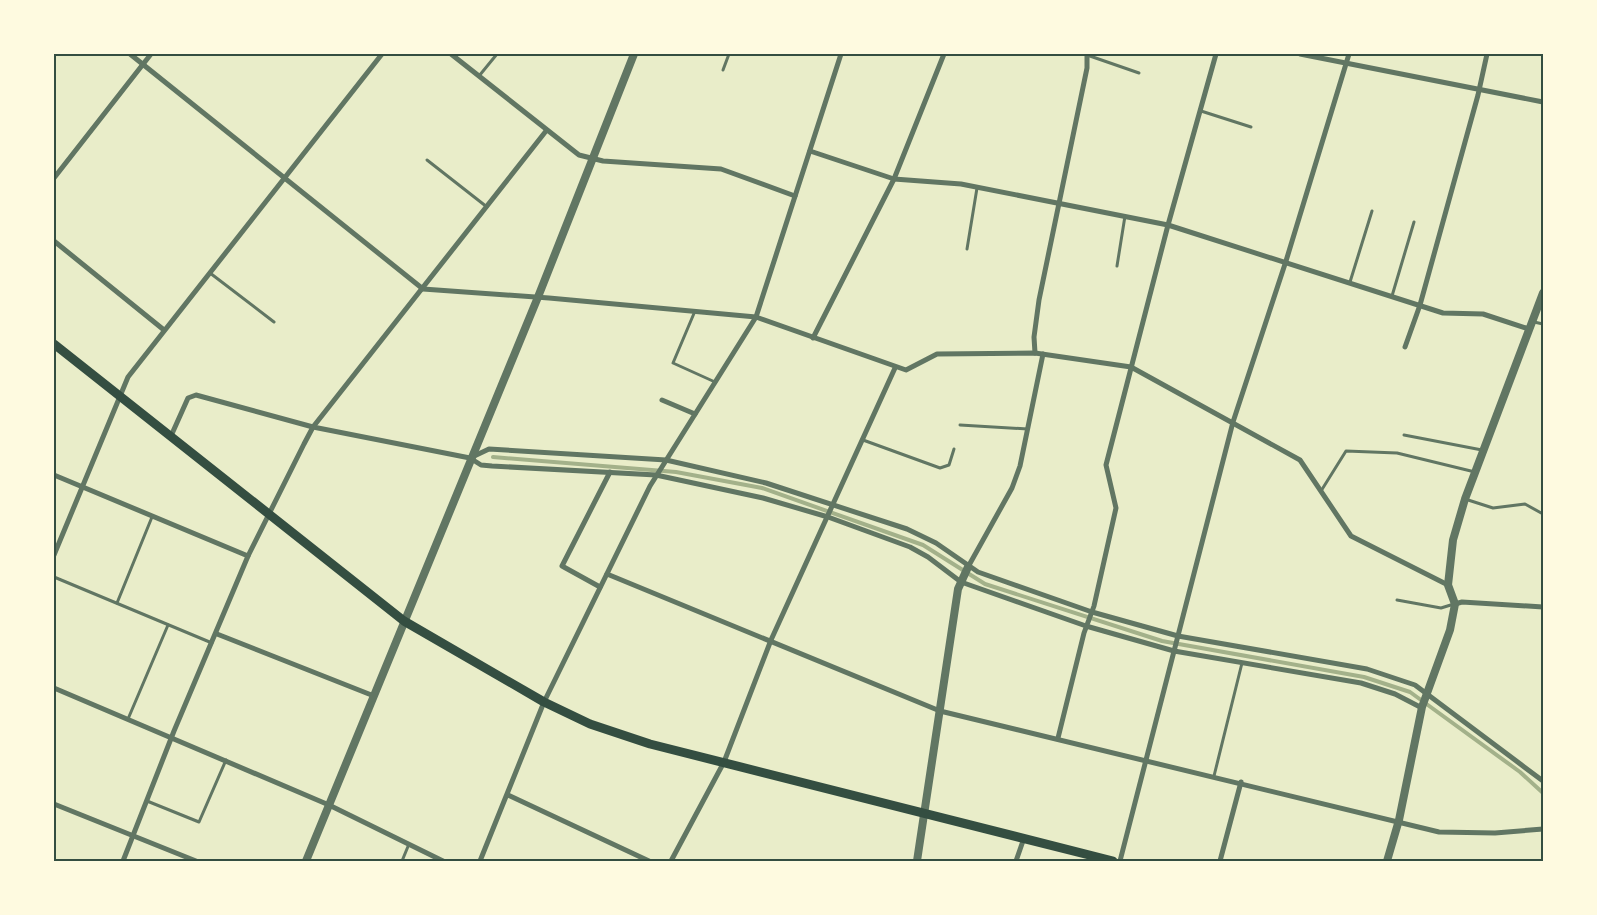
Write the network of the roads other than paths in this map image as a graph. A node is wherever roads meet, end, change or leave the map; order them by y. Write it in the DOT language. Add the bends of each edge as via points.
graph roads {
  1 [pos="130,54"];
  2 [pos="151,54"];
  3 [pos="382,54"];
  4 [pos="451,54"];
  5 [pos="497,54"];
  6 [pos="634,54"];
  7 [pos="729,54"];
  8 [pos="842,54"];
  9 [pos="944,54"];
  10 [pos="1087,54"];
  11 [pos="1216,54"];
  12 [pos="1300,54"];
  13 [pos="1350,54"];
  14 [pos="1487,54"];
  15 [pos="1348,62"];
  16 [pos="143,64"];
  17 [pos="723,70"];
  18 [pos="1139,72"];
  19 [pos="480,76"];
  20 [pos="1479,90"];
  21 [pos="1543,102"];
  22 [pos="1200,111"];
  23 [pos="1251,127"];
  24 [pos="546,131"];
  25 [pos="810,151"];
  26 [pos="591,159"];
  27 [pos="427,160"];
  28 [pos="285,177"];
  29 [pos="54,178"];
  30 [pos="894,179"];
  31 [pos="977,187"];
  32 [pos="795,196"];
  33 [pos="1058,202"];
  34 [pos="487,207"];
  35 [pos="1372,211"];
  36 [pos="1125,215"];
  37 [pos="1414,222"];
  38 [pos="1168,225"];
  39 [pos="54,241"];
  40 [pos="967,249"];
  41 [pos="1286,261"];
  42 [pos="1117,266"];
  43 [pos="210,273"];
  44 [pos="1350,282"];
  45 [pos="423,289"];
  46 [pos="1543,293"];
  47 [pos="1392,296"];
  48 [pos="538,297"];
  49 [pos="1420,306"];
  50 [pos="695,311"];
  51 [pos="756,317"];
  52 [pos="274,322"];
  53 [pos="1543,324"];
  54 [pos="1530,325"];
  55 [pos="164,330"];
  56 [pos="813,338"];
  57 [pos="54,344"];
  58 [pos="1405,347"];
  59 [pos="1035,353"];
  60 [pos="1043,354"];
  61 [pos="1131,367"];
  62 [pos="895,368"];
  63 [pos="715,382"];
  64 [pos="121,397"];
  65 [pos="662,400"];
  66 [pos="695,414"];
  67 [pos="1232,422"];
  68 [pos="960,425"];
  69 [pos="313,428"];
  70 [pos="1028,429"];
  71 [pos="1404,435"];
  72 [pos="171,436"];
  73 [pos="863,440"];
  74 [pos="954,448"];
  75 [pos="1483,450"];
  76 [pos="470,458"];
  77 [pos="666,460"];
  78 [pos="610,472"];
  79 [pos="1475,472"];
  80 [pos="54,475"];
  81 [pos="656,475"];
  82 [pos="84,487"];
  83 [pos="1320,491"];
  84 [pos="1465,499"];
  85 [pos="833,504"];
  86 [pos="268,514"];
  87 [pos="1543,514"];
  88 [pos="152,517"];
  89 [pos="828,517"];
  90 [pos="54,555"];
  91 [pos="248,556"];
  92 [pos="964,573"];
  93 [pos="607,574"];
  94 [pos="54,577"];
  95 [pos="1448,585"];
  96 [pos="600,587"];
  97 [pos="1397,600"];
  98 [pos="117,603"];
  99 [pos="1455,604"];
  100 [pos="1543,607"];
  101 [pos="1092,613"];
  102 [pos="404,621"];
  103 [pos="168,624"];
  104 [pos="1087,625"];
  105 [pos="217,634"];
  106 [pos="1178,638"];
  107 [pos="770,640"];
  108 [pos="212,643"];
  109 [pos="1175,650"];
  110 [pos="1242,663"];
  111 [pos="54,688"];
  112 [pos="374,696"];
  113 [pos="544,702"];
  114 [pos="1424,703"];
  115 [pos="940,710"];
  116 [pos="128,719"];
  117 [pos="171,738"];
  118 [pos="1058,738"];
  119 [pos="226,760"];
  120 [pos="1146,760"];
  121 [pos="724,762"];
  122 [pos="1214,776"];
  123 [pos="1241,782"];
  124 [pos="1543,782"];
  125 [pos="508,795"];
  126 [pos="147,801"];
  127 [pos="54,804"];
  128 [pos="329,805"];
  129 [pos="925,814"];
  130 [pos="1399,820"];
  131 [pos="1543,829"];
  132 [pos="133,836"];
  133 [pos="1024,838"];
  134 [pos="409,844"];
  135 [pos="123,861"];
  136 [pos="196,861"];
  137 [pos="306,861"];
  138 [pos="402,861"];
  139 [pos="443,861"];
  140 [pos="480,861"];
  141 [pos="649,861"];
  142 [pos="671,861"];
  143 [pos="917,861"];
  144 [pos="1016,861"];
  145 [pos="1113,861"];
  146 [pos="1120,861"];
  147 [pos="1220,861"];
  148 [pos="1387,861"];
  1 -- 16 [label="street"];
  2 -- 16 [label="street"];
  3 -- 28 [label="street"];
  4 -- 19 [label="street"];
  5 -- 19 [label="lane"];
  6 -- 26 [label="street"];
  7 -- 17 [label="lane"];
  8 -- 25 [label="street"];
  9 -- 30 [label="street"];
  10 -- 18 [label="lane"];
  10 -- 33 [label="street" via="1087,68"];
  11 -- 22 [label="street"];
  12 -- 15 [label="street"];
  13 -- 15 [label="street"];
  14 -- 20 [label="street"];
  15 -- 20 [label="street"];
  15 -- 41 [label="street"];
  16 -- 28 [label="street"];
  16 -- 29 [label="street"];
  19 -- 24 [label="street"];
  20 -- 21 [label="street"];
  20 -- 49 [label="street"];
  22 -- 23 [label="lane"];
  22 -- 38 [label="street"];
  24 -- 26 [label="street" via="579,155"];
  24 -- 34 [label="street"];
  25 -- 30 [label="street"];
  25 -- 32 [label="street"];
  26 -- 32 [label="street" via="721,169"];
  26 -- 48 [label="street"];
  27 -- 34 [label="lane"];
  28 -- 43 [label="street"];
  28 -- 45 [label="street"];
  30 -- 31 [label="street"];
  30 -- 56 [label="street"];
  31 -- 33 [label="street"];
  31 -- 40 [label="lane"];
  32 -- 51 [label="street"];
  33 -- 36 [label="street"];
  33 -- 59 [label="street" via="1039,300"];
  34 -- 45 [label="street"];
  35 -- 44 [label="lane"];
  36 -- 38 [label="street"];
  36 -- 42 [label="lane"];
  37 -- 47 [label="lane"];
  38 -- 41 [label="street"];
  38 -- 61 [label="street"];
  39 -- 55 [label="street"];
  41 -- 44 [label="street"];
  41 -- 67 [label="street"];
  43 -- 52 [label="lane"];
  43 -- 55 [label="street"];
  44 -- 47 [label="street"];
  45 -- 48 [label="street"];
  45 -- 69 [label="street"];
  46 -- 54 [label="street"];
  47 -- 49 [label="street"];
  48 -- 50 [label="street"];
  48 -- 76 [label="street"];
  49 -- 54 [label="street" via="1443,313 1483,314"];
  49 -- 58 [label="street"];
  50 -- 51 [label="street"];
  50 -- 63 [label="lane" via="673,363"];
  51 -- 56 [label="street"];
  51 -- 63 [label="street"];
  53 -- 54 [label="lane"];
  54 -- 75 [label="street"];
  55 -- 64 [label="street" via="128,377"];
  56 -- 62 [label="street"];
  57 -- 64 [label="main road"];
  59 -- 60 [label="street"];
  59 -- 62 [label="street" via="938,354 906,370"];
  60 -- 61 [label="street"];
  60 -- 70 [label="street"];
  61 -- 67 [label="street"];
  61 -- 101 [label="street" via="1106,465 1116,508"];
  62 -- 73 [label="street"];
  63 -- 66 [label="street"];
  64 -- 72 [label="main road"];
  64 -- 82 [label="street"];
  65 -- 66 [label="street"];
  66 -- 77 [label="street"];
  67 -- 83 [label="street" via="1300,460"];
  67 -- 106 [label="street"];
  68 -- 70 [label="lane"];
  69 -- 72 [label="street" via="196,395 188,398"];
  69 -- 76 [label="street"];
  69 -- 86 [label="street"];
  70 -- 92 [label="street" via="1012,488"];
  71 -- 75 [label="lane"];
  72 -- 86 [label="main road"];
  73 -- 74 [label="lane" via="940,468 949,465"];
  73 -- 85 [label="street"];
  75 -- 79 [label="street"];
  76 -- 77 [label="street" via="488,449"];
  76 -- 78 [label="street" via="481,465"];
  76 -- 102 [label="street"];
  77 -- 81 [label="street"];
  77 -- 85 [label="street" via="766,483"];
  78 -- 81 [label="street"];
  78 -- 96 [label="street" via="562,566"];
  79 -- 83 [label="lane" via="1397,453 1346,451"];
  79 -- 84 [label="street"];
  80 -- 82 [label="street"];
  81 -- 89 [label="street" via="763,498"];
  81 -- 93 [label="street"];
  82 -- 88 [label="street"];
  82 -- 90 [label="street"];
  83 -- 95 [label="street" via="1352,536"];
  84 -- 87 [label="lane" via="1493,508 1525,504"];
  84 -- 95 [label="street" via="1450,554"];
  85 -- 89 [label="street"];
  85 -- 92 [label="street" via="920,534"];
  86 -- 91 [label="street"];
  86 -- 102 [label="main road"];
  88 -- 91 [label="street"];
  88 -- 98 [label="lane"];
  89 -- 92 [label="street" via="910,547"];
  89 -- 107 [label="street"];
  91 -- 105 [label="street"];
  92 -- 101 [label="street" via="978,572"];
  92 -- 104 [label="street"];
  92 -- 115 [label="street"];
  93 -- 96 [label="street"];
  93 -- 107 [label="street"];
  94 -- 98 [label="lane"];
  95 -- 99 [label="street"];
  96 -- 113 [label="street"];
  97 -- 99 [label="lane" via="1441,608"];
  98 -- 103 [label="lane"];
  99 -- 100 [label="street"];
  99 -- 114 [label="street" via="1450,630"];
  101 -- 104 [label="street"];
  101 -- 106 [label="street"];
  102 -- 112 [label="street"];
  102 -- 113 [label="main road"];
  103 -- 108 [label="lane"];
  103 -- 116 [label="lane"];
  104 -- 109 [label="street"];
  104 -- 118 [label="street"];
  105 -- 108 [label="street"];
  105 -- 112 [label="street"];
  106 -- 109 [label="street"];
  106 -- 114 [label="street" via="1367,669 1415,685"];
  107 -- 115 [label="street"];
  107 -- 121 [label="street"];
  108 -- 117 [label="street"];
  109 -- 110 [label="street"];
  109 -- 120 [label="street"];
  110 -- 114 [label="street" via="1361,683"];
  110 -- 122 [label="lane"];
  111 -- 116 [label="street"];
  112 -- 128 [label="street"];
  113 -- 121 [label="main road" via="590,724 650,744"];
  113 -- 125 [label="street"];
  114 -- 124 [label="street" via="1466,722"];
  114 -- 130 [label="street"];
  115 -- 118 [label="street"];
  115 -- 129 [label="street"];
  116 -- 117 [label="street"];
  117 -- 119 [label="street"];
  117 -- 126 [label="street"];
  118 -- 120 [label="street"];
  119 -- 126 [label="lane" via="199,822"];
  119 -- 128 [label="street"];
  120 -- 122 [label="street"];
  120 -- 146 [label="street"];
  121 -- 129 [label="main road"];
  121 -- 142 [label="street"];
  122 -- 123 [label="street"];
  123 -- 130 [label="street"];
  123 -- 147 [label="street"];
  125 -- 140 [label="street"];
  125 -- 141 [label="street"];
  126 -- 132 [label="street"];
  127 -- 132 [label="street"];
  128 -- 134 [label="street"];
  128 -- 137 [label="street"];
  129 -- 133 [label="main road"];
  129 -- 143 [label="street"];
  130 -- 131 [label="street" via="1439,832 1495,833"];
  130 -- 148 [label="street"];
  132 -- 135 [label="street"];
  132 -- 136 [label="street"];
  133 -- 144 [label="street"];
  133 -- 145 [label="main road"];
  134 -- 138 [label="lane"];
  134 -- 139 [label="street"];
}
